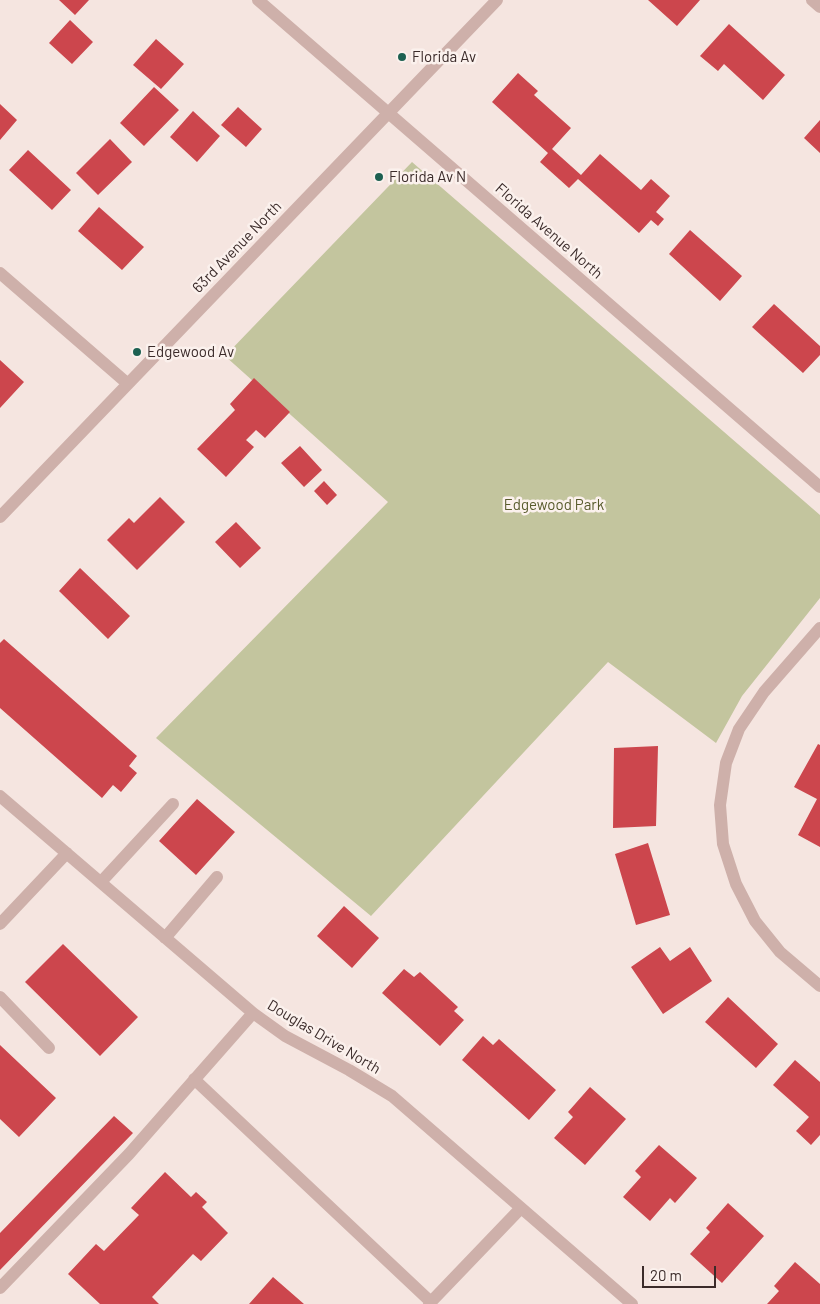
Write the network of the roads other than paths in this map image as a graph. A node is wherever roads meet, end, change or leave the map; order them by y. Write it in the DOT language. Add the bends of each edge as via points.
graph roads {
  1 [pos="258,0"];
  2 [pos="497,0"];
  3 [pos="812,0"];
  4 [pos="820,7"];
  5 [pos="389,112"];
  6 [pos="0,273"];
  7 [pos="128,384"];
  8 [pos="820,487"];
  9 [pos="0,517"];
  10 [pos="820,628"];
  11 [pos="0,796"];
  12 [pos="173,804"];
  13 [pos="67,854"];
  14 [pos="217,877"];
  15 [pos="100,882"];
  16 [pos="0,924"];
  17 [pos="165,938"];
  18 [pos="820,986"];
  19 [pos="0,997"];
  20 [pos="253,1013"];
  21 [pos="49,1048"];
  22 [pos="194,1079"];
  23 [pos="521,1208"];
  24 [pos="0,1288"];
  25 [pos="430,1303"];
  26 [pos="632,1304"];
  1 -- 5 [label="street, Florida Avenue North"];
  2 -- 5 [label="street, 63rd Avenue North"];
  3 -- 4 [label="street"];
  5 -- 7 [label="street, 63rd Avenue North"];
  5 -- 8 [label="street, Florida Avenue North"];
  6 -- 7 [label="street"];
  7 -- 9 [label="street, 63rd Avenue North"];
  10 -- 18 [label="street" via="764,692 739,729 726,764 720,805 723,844 736,884 755,921 780,952"];
  11 -- 13 [label="street, Douglas Drive North"];
  12 -- 15 [label="street"];
  13 -- 15 [label="street, Douglas Drive North"];
  13 -- 16 [label="street"];
  14 -- 17 [label="street"];
  15 -- 17 [label="street, Douglas Drive North"];
  17 -- 20 [label="street, Douglas Drive North"];
  19 -- 21 [label="street"];
  20 -- 22 [label="street"];
  20 -- 23 [label="street, Douglas Drive North" via="285,1036 392,1096"];
  22 -- 24 [label="street" via="129,1154"];
  22 -- 25 [label="street"];
  23 -- 25 [label="street"];
  23 -- 26 [label="street, Douglas Drive North"];
}
